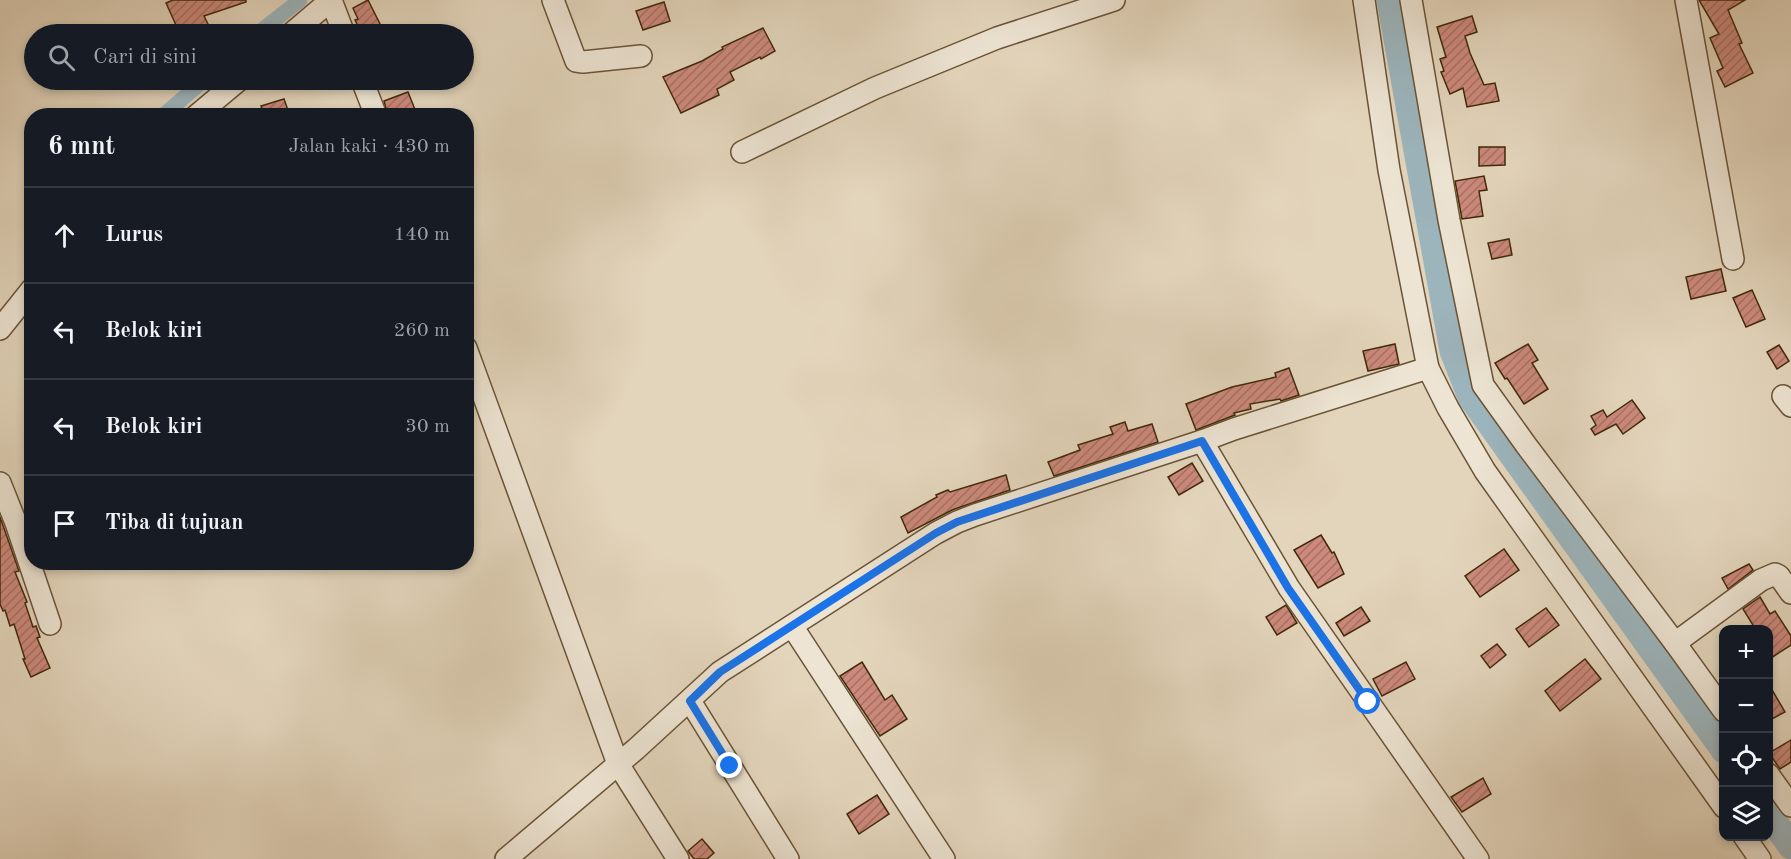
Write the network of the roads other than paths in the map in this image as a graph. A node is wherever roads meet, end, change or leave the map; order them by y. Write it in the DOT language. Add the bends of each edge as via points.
graph roads {
  1 [pos="554,0"];
  2 [pos="1114,0"];
  3 [pos="1364,0"];
  4 [pos="1411,0"];
  5 [pos="1686,0"];
  6 [pos="303,24"];
  7 [pos="340,24"];
  8 [pos="641,56"];
  9 [pos="227,90"];
  10 [pos="366,90"];
  11 [pos="206,108"];
  12 [pos="373,108"];
  13 [pos="742,152"];
  14 [pos="1733,259"];
  15 [pos="24,299"];
  16 [pos="0,329"];
  17 [pos="1428,368"];
  18 [pos="474,370"];
  19 [pos="1202,441"];
  20 [pos="0,483"];
  21 [pos="24,547"];
  22 [pos="32,570"];
  23 [pos="1791,593"];
  24 [pos="50,624"];
  25 [pos="792,626"];
  26 [pos="1675,643"];
  27 [pos="690,701"];
  28 [pos="1719,704"];
  29 [pos="618,764"];
  30 [pos="1773,781"];
  31 [pos="1719,800"];
  32 [pos="1791,806"];
  33 [pos="1747,841"];
  34 [pos="506,859"];
  35 [pos="678,859"];
  36 [pos="788,859"];
  37 [pos="944,859"];
  38 [pos="1478,859"];
  39 [pos="1760,859"];
  1 -- 8 [label="street" via="576,61"];
  2 -- 13 [label="street" via="997,38 875,88"];
  3 -- 17 [label="street" via="1389,170"];
  4 -- 26 [label="street" via="1449,220 1484,385"];
  5 -- 14 [label="street"];
  6 -- 7 [label="street" via="331,0"];
  9 -- 11 [label="street"];
  10 -- 12 [label="street"];
  15 -- 16 [label="street"];
  17 -- 19 [label="street"];
  17 -- 31 [label="street" via="1485,471"];
  18 -- 29 [label="street"];
  19 -- 25 [label="street" via="957,522"];
  19 -- 38 [label="street" via="1288,588"];
  20 -- 21 [label="street"];
  22 -- 24 [label="street"];
  23 -- 26 [label="street" via="1775,574 1761,580"];
  25 -- 27 [label="street" via="720,672"];
  25 -- 37 [label="street"];
  26 -- 28 [label="street"];
  27 -- 29 [label="street"];
  27 -- 36 [label="street"];
  29 -- 34 [label="street"];
  29 -- 35 [label="street"];
  30 -- 32 [label="street"];
  33 -- 39 [label="street"];
}
